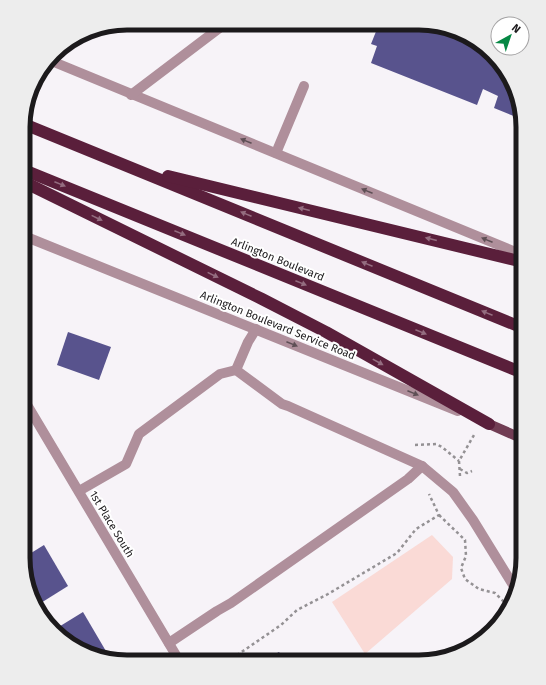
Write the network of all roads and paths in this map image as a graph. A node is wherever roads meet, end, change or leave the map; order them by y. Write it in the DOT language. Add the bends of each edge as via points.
graph roads {
  1 [pos="217,30"];
  2 [pos="55,62"];
  3 [pos="304,86"];
  4 [pos="131,95"];
  5 [pos="30,126"];
  6 [pos="276,153"];
  7 [pos="129,166"];
  8 [pos="30,172"];
  9 [pos="30,185"];
  10 [pos="30,238"];
  11 [pos="516,252"];
  12 [pos="516,260"];
  13 [pos="516,325"];
  14 [pos="256,329"];
  15 [pos="236,370"];
  16 [pos="516,370"];
  17 [pos="30,410"];
  18 [pos="489,424"];
  19 [pos="516,436"];
  20 [pos="414,445"];
  21 [pos="459,461"];
  22 [pos="422,466"];
  23 [pos="459,468"];
  24 [pos="472,471"];
  25 [pos="79,491"];
  26 [pos="428,493"];
  27 [pos="439,515"];
  28 [pos="512,584"];
  29 [pos="504,605"];
  30 [pos="170,643"];
  31 [pos="176,655"];
  32 [pos="237,655"];
  1 -- 4 [label="street"];
  2 -- 4 [label="street"];
  3 -- 6 [label="street"];
  6 -- 4 [label="street, one-way"];
  5 -- 7 [label="highway"];
  11 -- 6 [label="street, one-way"];
  12 -- 7 [label="highway, one-way"];
  13 -- 7 [label="highway, one-way"];
  8 -- 16 [label="highway, Arlington Boulevard, one-way"];
  9 -- 18 [label="highway, one-way" via="326,332"];
  10 -- 14 [label="street, Arlington Boulevard Service Road"];
  14 -- 15 [label="street"];
  14 -- 18 [label="street, Arlington Boulevard Service Road, one-way"];
  15 -- 22 [label="street" via="282,404"];
  15 -- 25 [label="street" via="220,374 139,434 126,464"];
  17 -- 25 [label="street, 1st Place South"];
  18 -- 19 [label="main road, Arlington Boulevard Service Road"];
  20 -- 21 [label="path" via="436,444"];
  22 -- 28 [label="street" via="453,492"];
  22 -- 30 [label="street" via="238,599"];
  23 -- 24 [label="path" via="467,473"];
  25 -- 30 [label="street, 1st Place South"];
  26 -- 27 [label="path"];
  27 -- 29 [label="path" via="464,540 466,556 461,568 465,579 479,589 495,593"];
  27 -- 32 [label="path" via="416,529 397,553 297,610 281,625"];
  30 -- 31 [label="street, 1st Place South"];
}
